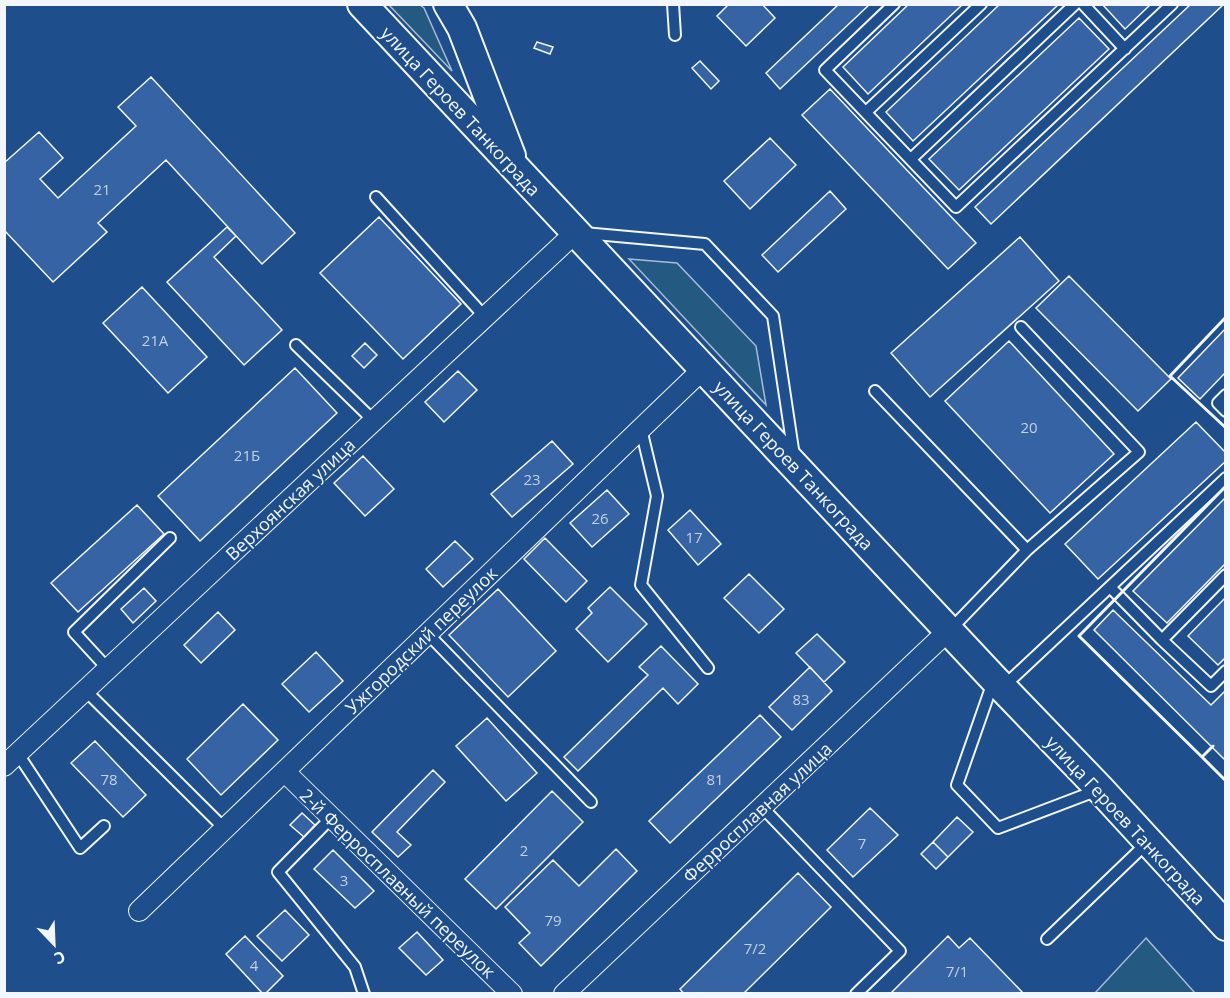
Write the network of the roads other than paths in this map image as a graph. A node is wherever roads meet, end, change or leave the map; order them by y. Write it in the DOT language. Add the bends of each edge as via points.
graph roads {
  1 [pos="362,4"];
  2 [pos="448,4"];
  3 [pos="673,4"];
  4 [pos="894,4"];
  5 [pos="981,4"];
  6 [pos="1075,4"];
  7 [pos="1083,4"];
  8 [pos="1172,4"];
  9 [pos="675,35"];
  10 [pos="1125,49"];
  11 [pos="866,112"];
  12 [pos="911,159"];
  13 [pos="516,169"];
  14 [pos="376,197"];
  15 [pos="576,232"];
  16 [pos="485,317"];
  17 [pos="1021,327"];
  18 [pos="296,345"];
  19 [pos="704,369"];
  20 [pos="875,391"];
  21 [pos="1226,395"];
  22 [pos="1226,411"];
  23 [pos="374,421"];
  24 [pos="641,429"];
  25 [pos="796,468"];
  26 [pos="1226,478"];
  27 [pos="170,538"];
  28 [pos="1027,550"];
  29 [pos="1226,575"];
  30 [pos="1110,587"];
  31 [pos="949,630"];
  32 [pos="428,634"];
  33 [pos="1162,640"];
  34 [pos="708,668"];
  35 [pos="108,669"];
  36 [pos="1226,671"];
  37 [pos="998,683"];
  38 [pos="86,691"];
  39 [pos="11,760"];
  40 [pos="285,772"];
  41 [pos="1100,789"];
  42 [pos="591,802"];
  43 [pos="762,807"];
  44 [pos="331,818"];
  45 [pos="104,826"];
  46 [pos="225,829"];
  47 [pos="1148,842"];
  48 [pos="139,911"];
  49 [pos="1226,926"];
  50 [pos="1047,939"];
  51 [pos="364,993"];
  52 [pos="512,993"];
  53 [pos="564,993"];
  54 [pos="856,993"];
  1 -- 13 [label="main road, улица Героев Танкограда"];
  2 -- 13 [label="main road" via="462,28"];
  3 -- 9 [label="lane"];
  4 -- 11 [label="lane" via="825,70"];
  5 -- 11 [label="lane"];
  6 -- 12 [label="lane"];
  7 -- 10 [label="lane"];
  8 -- 10 [label="lane"];
  10 -- 12 [label="lane" via="956,207"];
  11 -- 12 [label="lane"];
  13 -- 15 [label="main road, улица Героев Танкограда"];
  14 -- 16 [label="lane"];
  15 -- 16 [label="street, Верхоянская улица"];
  15 -- 19 [label="main road, улица Героев Танкограда"];
  15 -- 25 [label="lane" via="705,244 773,316"];
  16 -- 23 [label="street, Верхоянская улица"];
  17 -- 28 [label="lane" via="1139,452"];
  18 -- 23 [label="lane"];
  19 -- 24 [label="street, Ужгородский переулок"];
  19 -- 25 [label="main road, улица Героев Танкограда"];
  20 -- 28 [label="lane"];
  21 -- 22 [label="lane" via="1218,403"];
  23 -- 35 [label="street, Верхоянская улица"];
  24 -- 32 [label="street, Ужгородский переулок"];
  24 -- 34 [label="lane" via="657,496 641,585"];
  25 -- 31 [label="main road, улица Героев Танкограда"];
  26 -- 30 [label="lane"];
  27 -- 35 [label="lane" via="74,632"];
  28 -- 31 [label="lane"];
  29 -- 33 [label="lane"];
  30 -- 33 [label="lane"];
  30 -- 37 [label="lane"];
  31 -- 37 [label="main road, улица Героев Танкограда"];
  31 -- 43 [label="street, Ферросплавная улица"];
  32 -- 40 [label="street, Ужгородский переулок"];
  32 -- 42 [label="lane"];
  33 -- 36 [label="lane" via="1211,686"];
  35 -- 38 [label="street, Верхоянская улица"];
  37 -- 41 [label="main road, улица Героев Танкограда"];
  37 -- 41 [label="lane" via="957,784 998,828"];
  38 -- 39 [label="street, Верхоянская улица"];
  38 -- 46 [label="lane"];
  39 -- 45 [label="lane" via="80,848"];
  40 -- 44 [label="street, 2-й Ферросплавный переулок"];
  40 -- 46 [label="street, Ужгородский переулок"];
  41 -- 47 [label="main road, улица Героев Танкограда"];
  43 -- 53 [label="street, Ферросплавная улица"];
  43 -- 54 [label="lane" via="900,951"];
  44 -- 51 [label="lane" via="279,872 355,967"];
  44 -- 52 [label="street, 2-й Ферросплавный переулок"];
  46 -- 48 [label="street, Ужгородский переулок"];
  47 -- 49 [label="main road, улица Героев Танкограда"];
  47 -- 50 [label="lane"];
}
